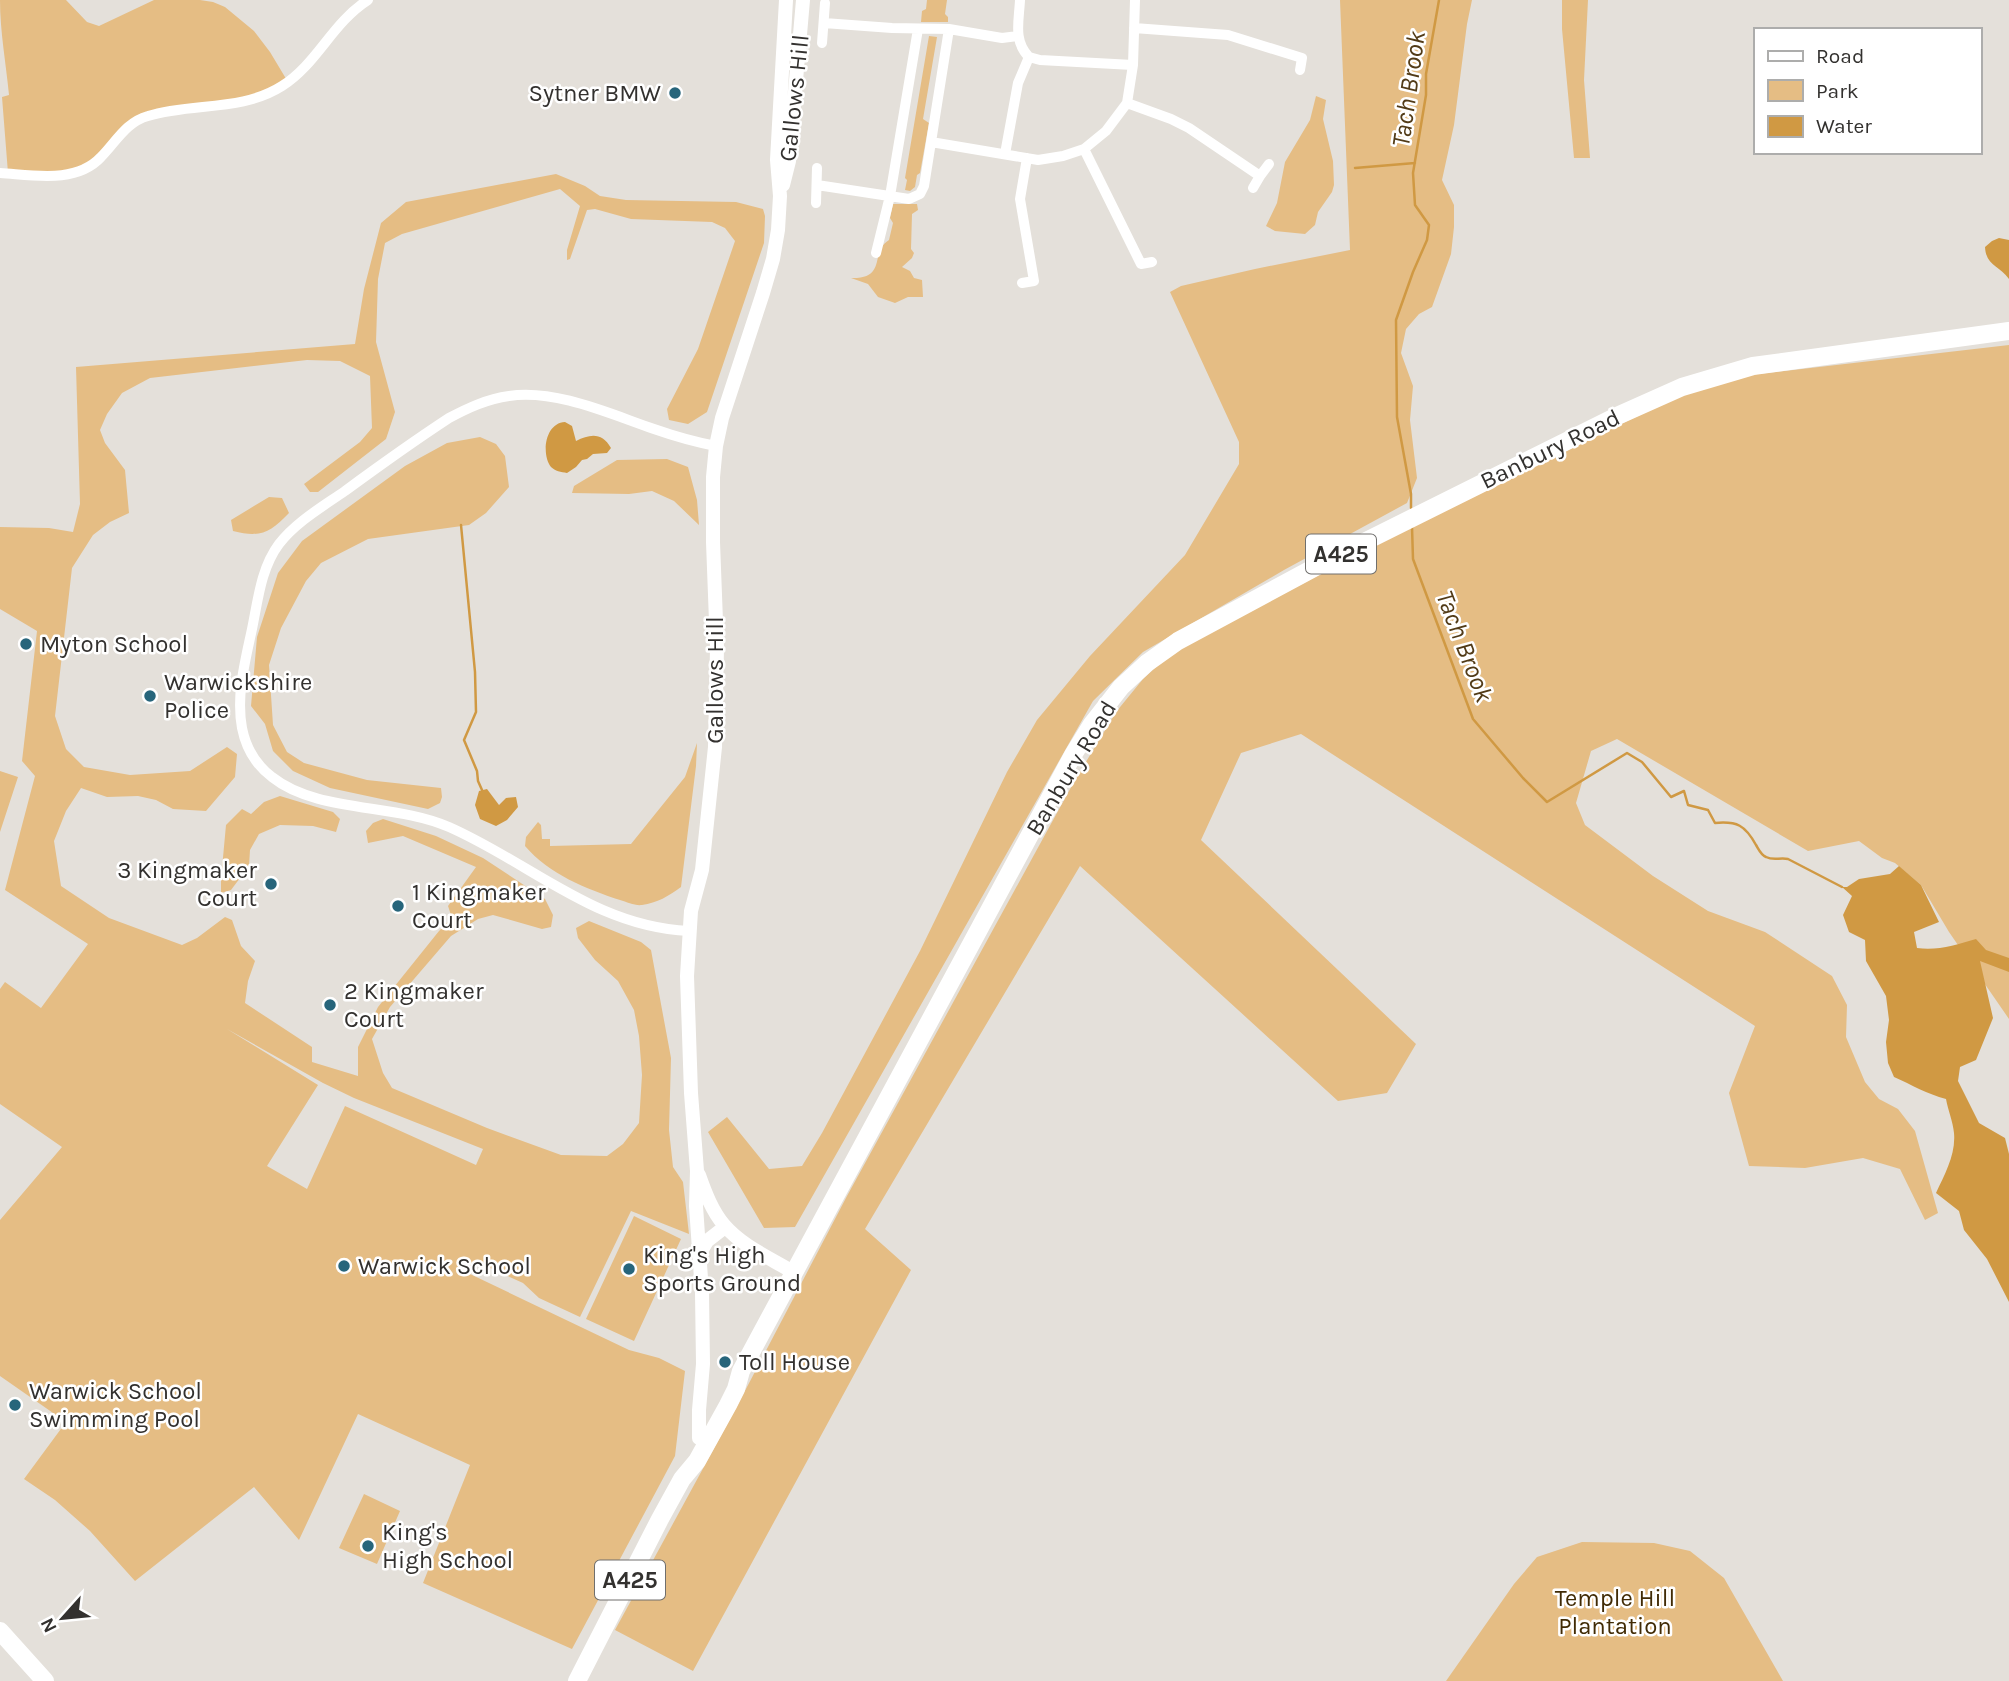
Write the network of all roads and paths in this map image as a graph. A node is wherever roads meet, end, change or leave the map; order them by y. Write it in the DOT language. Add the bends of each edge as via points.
graph roads {
  1 [pos="368,0"];
  2 [pos="786,0"];
  3 [pos="803,0"];
  4 [pos="1020,0"];
  5 [pos="1135,0"];
  6 [pos="825,4"];
  7 [pos="824,23"];
  8 [pos="918,29"];
  9 [pos="949,29"];
  10 [pos="1134,29"];
  11 [pos="1018,36"];
  12 [pos="822,43"];
  13 [pos="1306,44"];
  14 [pos="1029,57"];
  15 [pos="1302,58"];
  16 [pos="1133,65"];
  17 [pos="1300,70"];
  18 [pos="1127,103"];
  19 [pos="931,142"];
  20 [pos="1084,149"];
  21 [pos="1005,154"];
  22 [pos="1027,158"];
  23 [pos="1269,164"];
  24 [pos="817,168"];
  25 [pos="0,173"];
  26 [pos="1260,176"];
  27 [pos="817,185"];
  28 [pos="1253,188"];
  29 [pos="780,196"];
  30 [pos="890,196"];
  31 [pos="816,203"];
  32 [pos="876,253"];
  33 [pos="1129,268"];
  34 [pos="1046,278"];
  35 [pos="1034,281"];
  36 [pos="1022,283"];
  37 [pos="2009,331"];
  38 [pos="716,446"];
  39 [pos="689,931"];
  40 [pos="697,1171"];
  41 [pos="726,1227"];
  42 [pos="700,1253"];
  43 [pos="793,1272"];
  44 [pos="741,1371"];
  45 [pos="699,1438"];
  46 [pos="682,1479"];
  47 [pos="0,1631"];
  48 [pos="45,1681"];
  49 [pos="576,1681"];
  1 -- 25 [label="street" via="349,6 305,67 270,92 232,104 144,117 133,122 97,162 72,174"];
  2 -- 29 [label="street, Gallows Hill" via="777,160"];
  3 -- 29 [label="street, Gallows Hill" via="789,161"];
  4 -- 11 [label="street"];
  5 -- 10 [label="street"];
  6 -- 7 [label="street"];
  7 -- 8 [label="street"];
  7 -- 12 [label="street"];
  8 -- 9 [label="street"];
  8 -- 30 [label="street"];
  9 -- 11 [label="street" via="1002,38"];
  9 -- 19 [label="street"];
  10 -- 15 [label="street" via="1228,35"];
  10 -- 16 [label="street"];
  11 -- 14 [label="street"];
  13 -- 15 [label="street"];
  14 -- 16 [label="street"];
  14 -- 21 [label="street" via="1018,83"];
  15 -- 17 [label="street"];
  16 -- 18 [label="street"];
  18 -- 20 [label="street" via="1106,131"];
  18 -- 26 [label="street" via="1189,128"];
  19 -- 21 [label="street"];
  19 -- 30 [label="street" via="920,194 909,199"];
  20 -- 22 [label="street" via="1051,159"];
  20 -- 33 [label="street" via="1147,263"];
  21 -- 22 [label="street"];
  22 -- 35 [label="street" via="1020,199"];
  23 -- 26 [label="street"];
  24 -- 27 [label="street"];
  26 -- 28 [label="street"];
  27 -- 30 [label="street"];
  27 -- 31 [label="street"];
  29 -- 38 [label="street, Gallows Hill" via="773,259"];
  30 -- 32 [label="street"];
  34 -- 35 [label="street"];
  35 -- 36 [label="street"];
  37 -- 43 [label="main road, Banbury Road / A425" via="1753,366 1682,387 1348,550 1202,626 1155,657 1129,678 1082,739"];
  38 -- 39 [label="street, Gallows Hill" via="712,506 718,648 712,830"];
  38 -- 39 [label="street" via="551,397 512,395 467,408 309,516 279,544 259,589 240,708 254,759 272,778 294,790 429,819 468,836 577,900 638,924"];
  39 -- 40 [label="street, Gallows Hill" via="687,992"];
  40 -- 41 [label="street, Gallows Hill"];
  40 -- 42 [label="street, Gallows Hill"];
  41 -- 42 [label="street" via="710,1238"];
  41 -- 43 [label="street, Gallows Hill" via="743,1243"];
  42 -- 45 [label="street, Gallows Hill" via="703,1364"];
  43 -- 44 [label="main road, Banbury Road / A425"];
  44 -- 45 [label="main road, Banbury Road / A425" via="724,1390"];
  44 -- 46 [label="main road, Banbury Road / A425" via="697,1461"];
  45 -- 46 [label="main road, Banbury Road / A425"];
  46 -- 49 [label="main road, Banbury Road / A425"];
  47 -- 48 [label="main road"];
}
